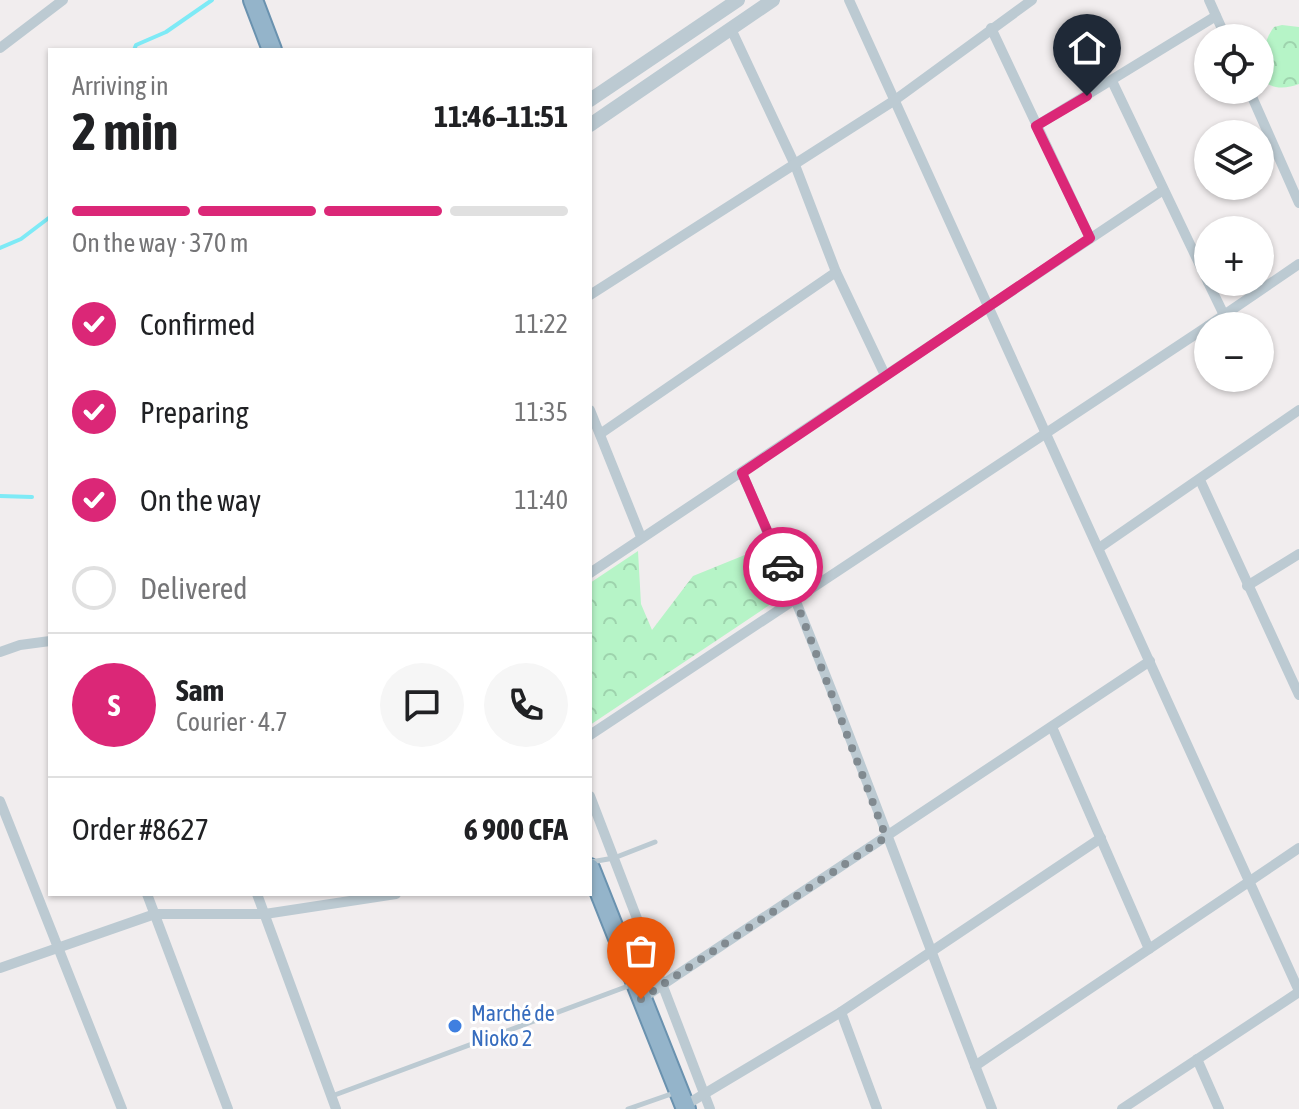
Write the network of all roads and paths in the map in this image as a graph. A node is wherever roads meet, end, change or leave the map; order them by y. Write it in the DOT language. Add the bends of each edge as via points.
graph roads {
  1 [pos="63,0"];
  2 [pos="253,0"];
  3 [pos="773,0"];
  4 [pos="849,0"];
  5 [pos="1032,0"];
  6 [pos="1209,0"];
  7 [pos="728,3"];
  8 [pos="1216,16"];
  9 [pos="1220,24"];
  10 [pos="991,28"];
  11 [pos="731,29"];
  12 [pos="1,43"];
  13 [pos="271,48"];
  14 [pos="1112,81"];
  15 [pos="592,99"];
  16 [pos="895,100"];
  17 [pos="1255,104"];
  18 [pos="592,124"];
  19 [pos="1036,126"];
  20 [pos="795,165"];
  21 [pos="1163,190"];
  22 [pos="1299,203"];
  23 [pos="1090,238"];
  24 [pos="1194,253"];
  25 [pos="1299,264"];
  26 [pos="836,272"];
  27 [pos="592,294"];
  28 [pos="989,307"];
  29 [pos="1228,312"];
  30 [pos="1194,335"];
  31 [pos="885,375"];
  32 [pos="1299,410"];
  33 [pos="592,415"];
  34 [pos="1048,433"];
  35 [pos="600,434"];
  36 [pos="742,473"];
  37 [pos="1200,480"];
  38 [pos="641,537"];
  39 [pos="1099,548"];
  40 [pos="1299,554"];
  41 [pos="592,572"];
  42 [pos="1247,586"];
  43 [pos="797,599"];
  44 [pos="48,641"];
  45 [pos="0,652"];
  46 [pos="1150,661"];
  47 [pos="1299,695"];
  48 [pos="1052,727"];
  49 [pos="592,734"];
  50 [pos="0,801"];
  51 [pos="592,801"];
  52 [pos="886,837"];
  53 [pos="1101,838"];
  54 [pos="655,842"];
  55 [pos="1299,848"];
  56 [pos="614,858"];
  57 [pos="592,865"];
  58 [pos="592,871"];
  59 [pos="1249,881"];
  60 [pos="148,896"];
  61 [pos="258,896"];
  62 [pos="364,896"];
  63 [pos="155,914"];
  64 [pos="265,914"];
  65 [pos="56,948"];
  66 [pos="1149,949"];
  67 [pos="931,952"];
  68 [pos="0,968"];
  69 [pos="663,986"];
  70 [pos="638,991"];
  71 [pos="1299,992"];
  72 [pos="841,1012"];
  73 [pos="1197,1059"];
  74 [pos="975,1066"];
  75 [pos="705,1095"];
  76 [pos="332,1096"];
  77 [pos="683,1102"];
  78 [pos="122,1109"];
  79 [pos="228,1109"];
  80 [pos="336,1109"];
  81 [pos="628,1109"];
  82 [pos="710,1109"];
  83 [pos="877,1109"];
  84 [pos="992,1109"];
  85 [pos="1122,1109"];
  86 [pos="1219,1109"];
  1 -- 12 [label="street"];
  2 -- 13 [label="highway"];
  3 -- 11 [label="street"];
  4 -- 16 [label="street"];
  5 -- 10 [label="street"];
  6 -- 8 [label="street"];
  7 -- 15 [label="street"];
  8 -- 9 [label="street"];
  8 -- 14 [label="street"];
  10 -- 16 [label="street"];
  10 -- 19 [label="street"];
  11 -- 18 [label="street"];
  11 -- 20 [label="street"];
  14 -- 19 [label="street"];
  14 -- 21 [label="street"];
  16 -- 20 [label="street"];
  16 -- 28 [label="street"];
  17 -- 22 [label="street"];
  19 -- 23 [label="street"];
  20 -- 26 [label="street"];
  20 -- 27 [label="street"];
  21 -- 23 [label="street"];
  21 -- 24 [label="street"];
  23 -- 28 [label="street"];
  25 -- 29 [label="street"];
  26 -- 31 [label="street"];
  26 -- 35 [label="street"];
  28 -- 31 [label="street"];
  28 -- 34 [label="street"];
  30 -- 34 [label="street"];
  31 -- 36 [label="street"];
  32 -- 37 [label="street"];
  33 -- 35 [label="street"];
  34 -- 39 [label="street"];
  34 -- 43 [label="street"];
  35 -- 38 [label="street"];
  36 -- 38 [label="street"];
  36 -- 43 [label="street"];
  37 -- 39 [label="street"];
  37 -- 42 [label="street"];
  38 -- 41 [label="street"];
  39 -- 46 [label="street"];
  40 -- 42 [label="street"];
  42 -- 47 [label="street"];
  43 -- 49 [label="street"];
  43 -- 52 [label="street"];
  44 -- 45 [label="street"];
  46 -- 48 [label="street"];
  46 -- 59 [label="street"];
  48 -- 52 [label="street"];
  48 -- 53 [label="street"];
  50 -- 65 [label="street"];
  51 -- 56 [label="street"];
  52 -- 67 [label="street"];
  52 -- 69 [label="street"];
  53 -- 66 [label="street"];
  53 -- 67 [label="street"];
  54 -- 56 [label="lane"];
  55 -- 59 [label="street"];
  56 -- 57 [label="lane"];
  56 -- 69 [label="street"];
  58 -- 70 [label="highway"];
  59 -- 66 [label="street"];
  59 -- 71 [label="street"];
  60 -- 63 [label="street"];
  61 -- 64 [label="street"];
  62 -- 64 [label="street"];
  63 -- 64 [label="street"];
  63 -- 65 [label="street"];
  63 -- 79 [label="street"];
  64 -- 76 [label="street"];
  65 -- 68 [label="street"];
  65 -- 78 [label="street"];
  66 -- 74 [label="street"];
  67 -- 72 [label="street"];
  67 -- 74 [label="street"];
  69 -- 70 [label="street"];
  69 -- 75 [label="street"];
  70 -- 76 [label="lane"];
  70 -- 77 [label="highway"];
  71 -- 73 [label="street"];
  72 -- 75 [label="street"];
  72 -- 83 [label="street"];
  73 -- 85 [label="street"];
  73 -- 86 [label="street"];
  74 -- 84 [label="street"];
  75 -- 77 [label="street"];
  75 -- 82 [label="street"];
  76 -- 80 [label="street"];
  77 -- 81 [label="lane"];
}
